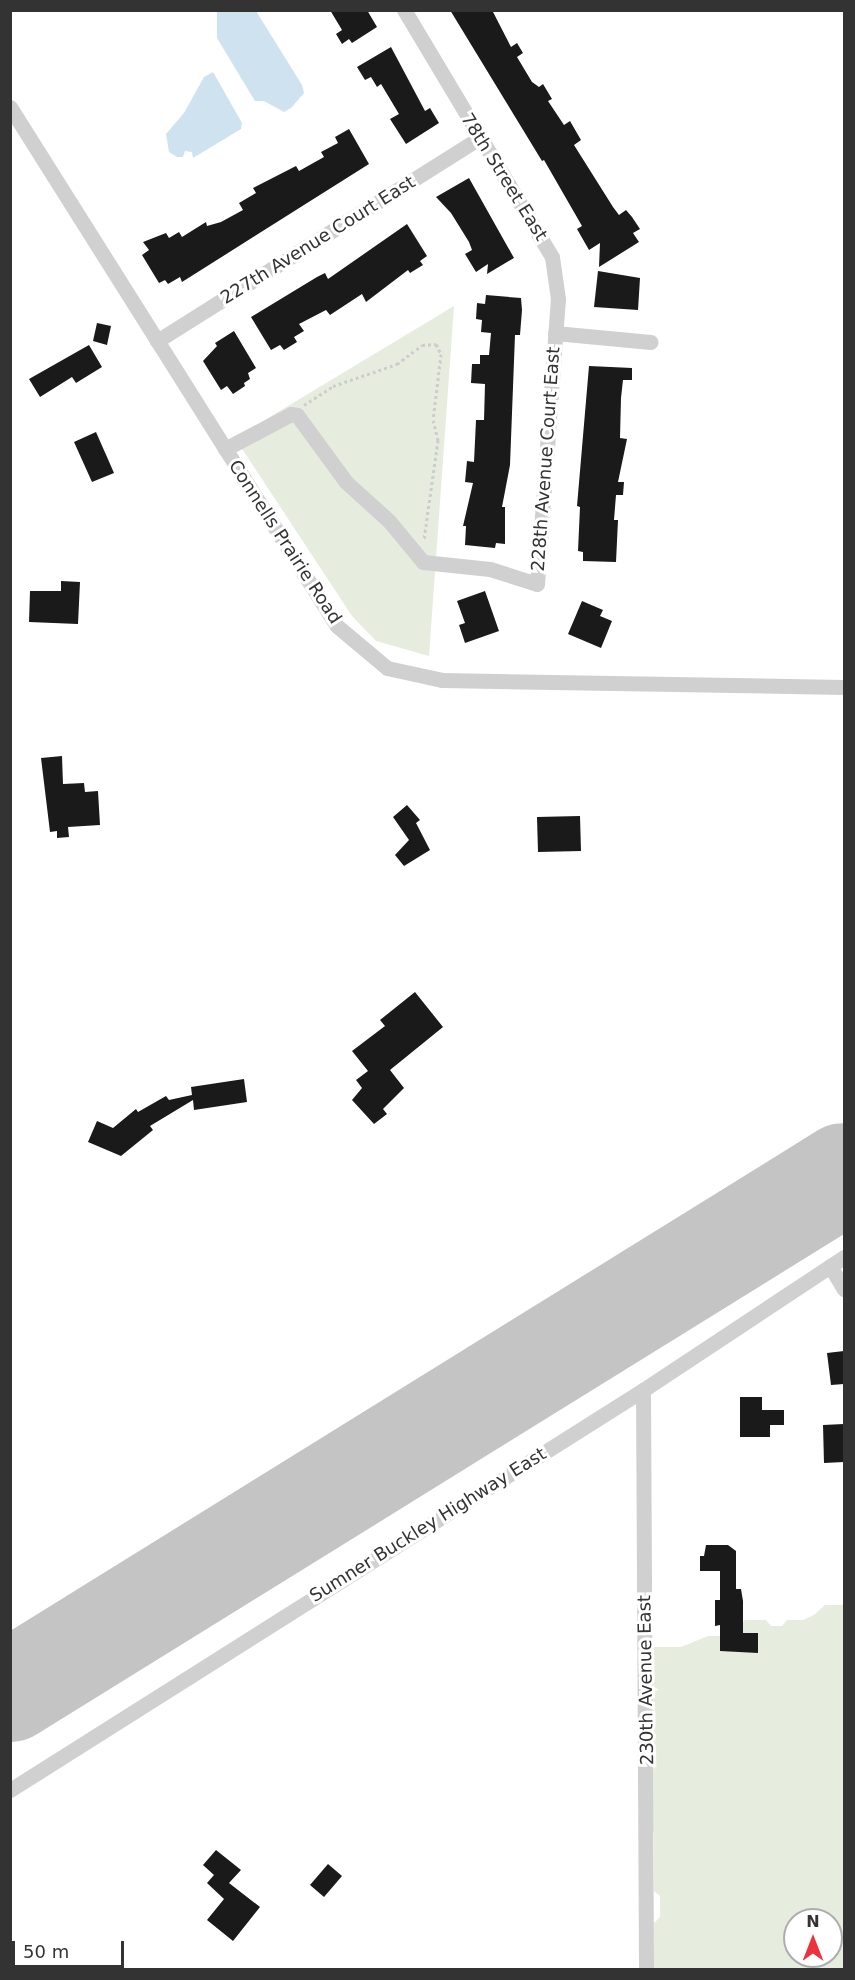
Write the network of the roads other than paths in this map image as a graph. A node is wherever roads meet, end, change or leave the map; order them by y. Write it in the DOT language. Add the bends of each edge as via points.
graph roads {
  1 [pos="404,10"];
  2 [pos="10,107"];
  3 [pos="479,138"];
  4 [pos="555,333"];
  5 [pos="157,341"];
  6 [pos="651,342"];
  7 [pos="225,448"];
  8 [pos="844,687"];
  9 [pos="844,1257"];
  10 [pos="830,1266"];
  11 [pos="844,1289"];
  12 [pos="643,1390"];
  13 [pos="10,1790"];
  14 [pos="646,1970"];
  1 -- 3 [label="street, 78th Street East"];
  2 -- 5 [label="street, Connells Prairie Road"];
  3 -- 4 [label="street, 78th Street East" via="552,257 558,300"];
  3 -- 5 [label="street, 227th Avenue Court East"];
  4 -- 6 [label="street"];
  4 -- 7 [label="street, 228th Avenue Court East" via="537,584 490,569 421,559 389,521 346,482 297,416 291,414"];
  5 -- 7 [label="street, Connells Prairie Road"];
  7 -- 8 [label="street, Connells Prairie Road" via="337,626 387,668 442,680"];
  9 -- 10 [label="street, Sumner Buckley Highway East"];
  10 -- 11 [label="street"];
  10 -- 12 [label="street, Sumner Buckley Highway East"];
  12 -- 13 [label="street, Sumner Buckley Highway East"];
  12 -- 14 [label="street, 230th Avenue East"];
}
